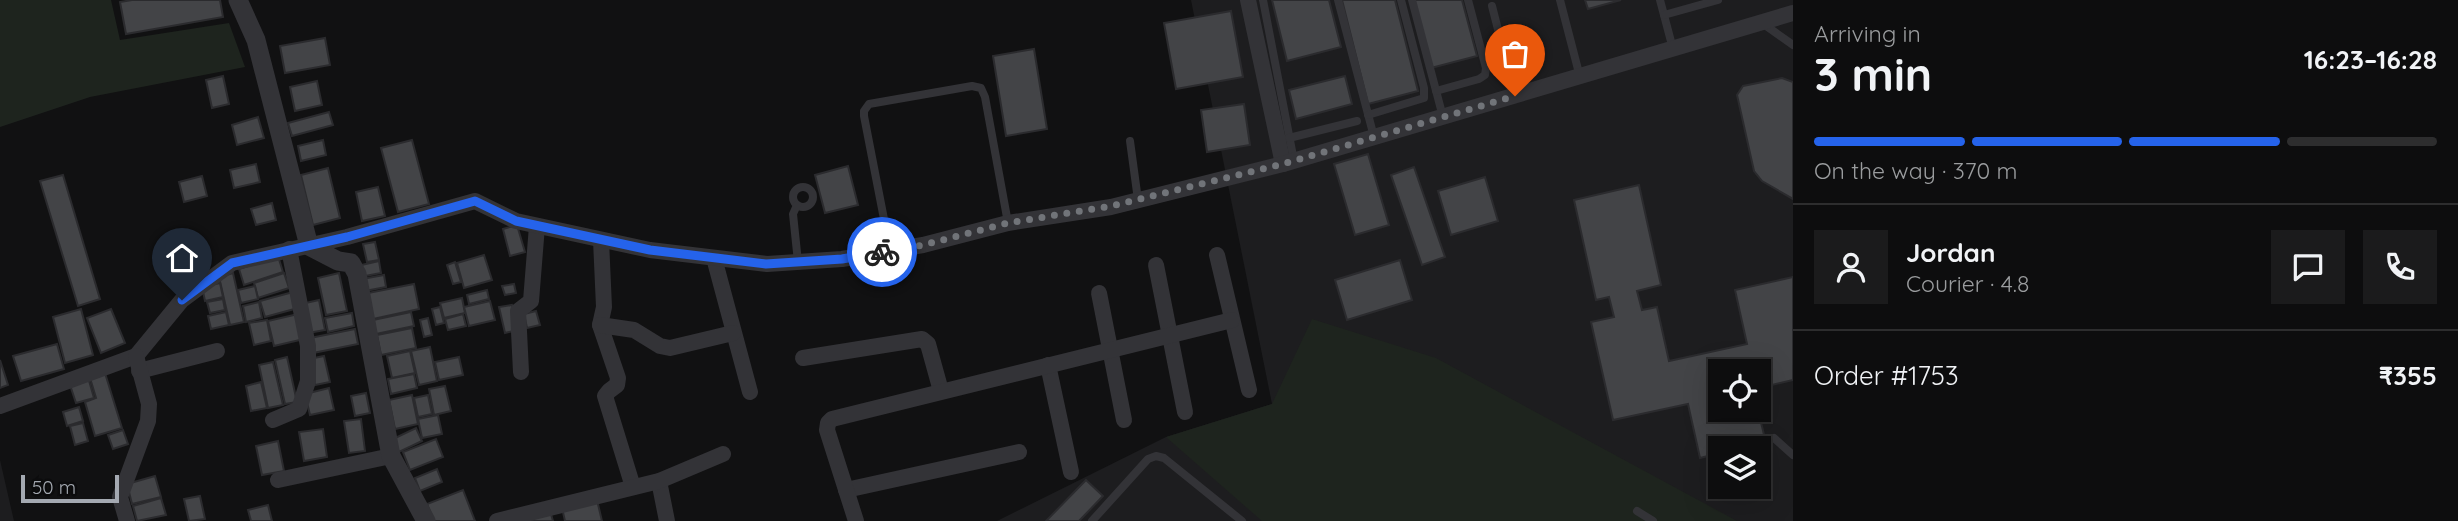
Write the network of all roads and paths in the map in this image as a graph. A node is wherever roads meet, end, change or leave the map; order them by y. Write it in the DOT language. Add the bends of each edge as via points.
graph roads {
  1 [pos="238,0"];
  2 [pos="1248,0"];
  3 [pos="1263,0"];
  4 [pos="1338,0"];
  5 [pos="1401,0"];
  6 [pos="1412,0"];
  7 [pos="1468,0"];
  8 [pos="1560,0"];
  9 [pos="1660,0"];
  10 [pos="1718,0"];
  11 [pos="1492,6"];
  12 [pos="1793,13"];
  13 [pos="1664,15"];
  14 [pos="1762,23"];
  15 [pos="1793,45"];
  16 [pos="1673,50"];
  17 [pos="1580,77"];
  18 [pos="1436,91"];
  19 [pos="1515,96"];
  20 [pos="1368,115"];
  21 [pos="1443,117"];
  22 [pos="1357,121"];
  23 [pos="1374,137"];
  24 [pos="1289,138"];
  25 [pos="1130,141"];
  26 [pos="1288,162"];
  27 [pos="1138,200"];
  28 [pos="797,205"];
  29 [pos="1008,223"];
  30 [pos="537,226"];
  31 [pos="601,240"];
  32 [pos="309,246"];
  33 [pos="289,249"];
  34 [pos="890,250"];
  35 [pos="1217,255"];
  36 [pos="714,258"];
  37 [pos="798,262"];
  38 [pos="1156,265"];
  39 [pos="1099,293"];
  40 [pos="1232,320"];
  41 [pos="600,325"];
  42 [pos="733,333"];
  43 [pos="1170,335"];
  44 [pos="1110,349"];
  45 [pos="217,351"];
  46 [pos="803,358"];
  47 [pos="138,364"];
  48 [pos="1048,365"];
  49 [pos="521,372"];
  50 [pos="1249,390"];
  51 [pos="941,391"];
  52 [pos="750,392"];
  53 [pos="0,406"];
  54 [pos="1185,412"];
  55 [pos="273,420"];
  56 [pos="1124,420"];
  57 [pos="1774,438"];
  58 [pos="1019,452"];
  59 [pos="723,454"];
  60 [pos="1793,455"];
  61 [pos="391,456"];
  62 [pos="1071,472"];
  63 [pos="278,480"];
  64 [pos="659,481"];
  65 [pos="633,487"];
  66 [pos="846,489"];
  67 [pos="1637,511"];
  68 [pos="127,521"];
  69 [pos="426,521"];
  70 [pos="497,521"];
  71 [pos="667,521"];
  72 [pos="856,521"];
  73 [pos="1092,521"];
  74 [pos="1242,521"];
  75 [pos="1653,521"];
  1 -- 32 [label="street" via="256,40"];
  2 -- 26 [label="street"];
  3 -- 24 [label="lane"];
  4 -- 20 [label="lane"];
  5 -- 20 [label="lane" via="1424,98"];
  6 -- 18 [label="lane"];
  7 -- 18 [label="lane" via="1485,75"];
  8 -- 17 [label="lane"];
  9 -- 13 [label="lane"];
  10 -- 13 [label="lane"];
  11 -- 19 [label="lane"];
  12 -- 14 [label="street"];
  13 -- 16 [label="lane"];
  14 -- 15 [label="lane"];
  14 -- 16 [label="street"];
  16 -- 17 [label="street"];
  17 -- 19 [label="street"];
  18 -- 21 [label="lane"];
  19 -- 21 [label="street"];
  20 -- 23 [label="lane"];
  21 -- 23 [label="street"];
  22 -- 24 [label="lane"];
  23 -- 26 [label="street"];
  24 -- 26 [label="lane"];
  25 -- 27 [label="lane"];
  26 -- 27 [label="street"];
  27 -- 29 [label="street"];
  28 -- 37 [label="lane" via="793,214"];
  29 -- 34 [label="street"];
  29 -- 34 [label="lane" via="981,88 869,104 864,116"];
  30 -- 31 [label="street"];
  30 -- 32 [label="street" via="475,201"];
  30 -- 49 [label="street" via="531,301 518,311"];
  31 -- 36 [label="street"];
  31 -- 41 [label="street" via="604,307"];
  32 -- 33 [label="street"];
  32 -- 61 [label="street" via="351,263 357,274"];
  33 -- 47 [label="street" via="232,263 182,300"];
  33 -- 55 [label="street" via="308,346 309,381 299,409"];
  34 -- 37 [label="street"];
  35 -- 40 [label="street"];
  36 -- 37 [label="street" via="766,264"];
  36 -- 42 [label="street"];
  38 -- 43 [label="street"];
  39 -- 44 [label="street"];
  40 -- 43 [label="street"];
  40 -- 50 [label="street"];
  41 -- 42 [label="street" via="634,330 670,348"];
  41 -- 65 [label="street" via="618,378 606,397"];
  42 -- 52 [label="street"];
  43 -- 44 [label="street"];
  43 -- 54 [label="street"];
  44 -- 48 [label="street"];
  44 -- 56 [label="street"];
  45 -- 47 [label="street"];
  46 -- 51 [label="street" via="922,339 928,344"];
  47 -- 53 [label="street"];
  47 -- 68 [label="street" via="149,404 148,421 120,497"];
  48 -- 51 [label="street"];
  48 -- 62 [label="street"];
  51 -- 66 [label="street" via="828,423"];
  57 -- 60 [label="lane"];
  58 -- 66 [label="street"];
  59 -- 64 [label="street"];
  61 -- 63 [label="street"];
  61 -- 69 [label="street"];
  64 -- 65 [label="street"];
  64 -- 71 [label="street"];
  65 -- 70 [label="street"];
  66 -- 72 [label="street"];
  67 -- 75 [label="lane"];
  73 -- 74 [label="lane" via="1148,459 1156,456"];
}
